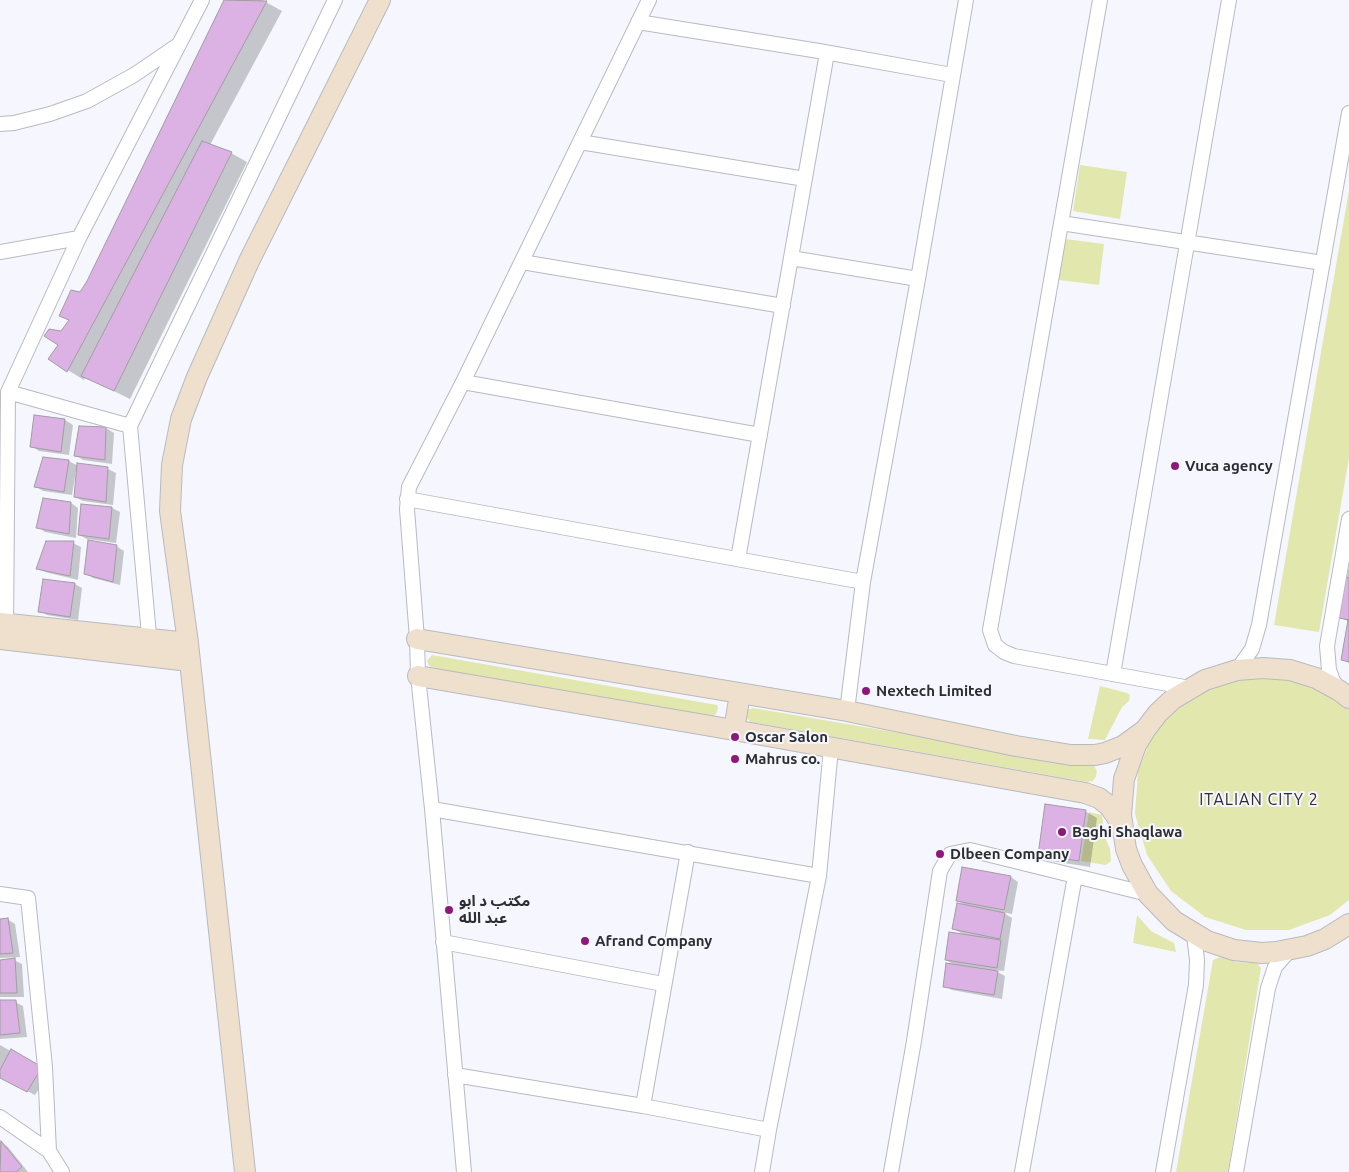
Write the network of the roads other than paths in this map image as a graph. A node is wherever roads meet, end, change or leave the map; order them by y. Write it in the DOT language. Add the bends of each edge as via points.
graph roads {
  1 [pos="202,0"];
  2 [pos="335,0"];
  3 [pos="380,0"];
  4 [pos="649,0"];
  5 [pos="966,0"];
  6 [pos="1100,0"];
  7 [pos="1229,0"];
  8 [pos="638,22"];
  9 [pos="180,44"];
  10 [pos="827,53"];
  11 [pos="952,75"];
  12 [pos="1349,113"];
  13 [pos="0,124"];
  14 [pos="580,142"];
  15 [pos="805,179"];
  16 [pos="1061,223"];
  17 [pos="79,238"];
  18 [pos="1187,242"];
  19 [pos="0,252"];
  20 [pos="791,258"];
  21 [pos="522,262"];
  22 [pos="1323,263"];
  23 [pos="918,279"];
  24 [pos="782,306"];
  25 [pos="463,382"];
  26 [pos="8,392"];
  27 [pos="130,426"];
  28 [pos="760,435"];
  29 [pos="407,499"];
  30 [pos="1349,519"];
  31 [pos="738,559"];
  32 [pos="863,582"];
  33 [pos="3,631"];
  34 [pos="417,639"];
  35 [pos="150,648"];
  36 [pos="189,652"];
  37 [pos="1237,670"];
  38 [pos="1113,674"];
  39 [pos="418,676"];
  40 [pos="1190,688"];
  41 [pos="740,694"];
  42 [pos="1344,694"];
  43 [pos="848,711"];
  44 [pos="734,730"];
  45 [pos="1145,730"];
  46 [pos="831,748"];
  47 [pos="432,809"];
  48 [pos="1123,833"];
  49 [pos="688,852"];
  50 [pos="819,876"];
  51 [pos="1075,876"];
  52 [pos="0,894"];
  53 [pos="1148,894"];
  54 [pos="1349,924"];
  55 [pos="1194,935"];
  56 [pos="443,942"];
  57 [pos="1290,951"];
  58 [pos="663,984"];
  59 [pos="455,1075"];
  60 [pos="643,1106"];
  61 [pos="0,1117"];
  62 [pos="769,1130"];
  63 [pos="49,1151"];
  64 [pos="62,1172"];
  65 [pos="245,1172"];
  66 [pos="464,1172"];
  67 [pos="762,1172"];
  68 [pos="891,1172"];
  69 [pos="1022,1172"];
  70 [pos="1163,1172"];
  71 [pos="1236,1172"];
  1 -- 9 [label="street"];
  2 -- 27 [label="street"];
  3 -- 36 [label="street" via="250,259 180,420 172,465 170,511"];
  4 -- 8 [label="street"];
  5 -- 11 [label="street"];
  6 -- 16 [label="street"];
  7 -- 18 [label="street"];
  8 -- 10 [label="street"];
  8 -- 14 [label="street"];
  9 -- 13 [label="street" via="87,101 50,114"];
  9 -- 17 [label="street"];
  10 -- 11 [label="street"];
  10 -- 15 [label="street"];
  11 -- 23 [label="street"];
  12 -- 22 [label="street"];
  14 -- 15 [label="street"];
  14 -- 21 [label="street"];
  15 -- 20 [label="street"];
  16 -- 18 [label="street"];
  16 -- 38 [label="street" via="990,630 995,645 1009,654"];
  17 -- 19 [label="street"];
  17 -- 26 [label="street"];
  18 -- 22 [label="street"];
  18 -- 38 [label="street"];
  20 -- 23 [label="street"];
  20 -- 24 [label="street"];
  21 -- 24 [label="street"];
  21 -- 25 [label="street"];
  22 -- 37 [label="street" via="1256,638"];
  23 -- 32 [label="street"];
  24 -- 28 [label="street"];
  25 -- 28 [label="street"];
  25 -- 29 [label="street" via="409,487"];
  26 -- 27 [label="street"];
  26 -- 33 [label="street"];
  27 -- 35 [label="street"];
  28 -- 31 [label="street"];
  29 -- 31 [label="street"];
  29 -- 34 [label="street"];
  30 -- 42 [label="street" via="1327,646 1329,670"];
  31 -- 32 [label="street"];
  32 -- 43 [label="street"];
  33 -- 35 [label="street"];
  34 -- 39 [label="street"];
  34 -- 41 [label="street"];
  35 -- 36 [label="street"];
  36 -- 65 [label="street"];
  37 -- 40 [label="street"];
  37 -- 42 [label="street" via="1290,670 1316,678"];
  38 -- 40 [label="street"];
  39 -- 44 [label="street"];
  39 -- 47 [label="street"];
  40 -- 45 [label="street" via="1163,709"];
  41 -- 43 [label="street"];
  41 -- 44 [label="street"];
  43 -- 45 [label="street" via="1071,755 1105,753 1123,746"];
  44 -- 46 [label="street"];
  45 -- 48 [label="street" via="1124,779 1121,797"];
  46 -- 48 [label="street" via="1092,795 1109,806"];
  46 -- 50 [label="street"];
  47 -- 49 [label="street"];
  47 -- 56 [label="street"];
  48 -- 53 [label="street" via="1132,865"];
  49 -- 50 [label="street"];
  49 -- 58 [label="street"];
  50 -- 62 [label="street"];
  51 -- 53 [label="street"];
  51 -- 68 [label="street" via="970,850 950,854 940,872"];
  51 -- 69 [label="street"];
  52 -- 63 [label="street" via="28,898 45,1067"];
  53 -- 55 [label="street" via="1164,913"];
  54 -- 57 [label="street" via="1325,939"];
  55 -- 57 [label="street" via="1220,946 1247,952"];
  55 -- 70 [label="street" via="1196,985"];
  56 -- 58 [label="street"];
  56 -- 59 [label="street"];
  57 -- 71 [label="street" via="1275,967 1268,988"];
  58 -- 60 [label="street"];
  59 -- 60 [label="street"];
  59 -- 66 [label="street"];
  60 -- 62 [label="street"];
  61 -- 63 [label="street"];
  62 -- 67 [label="street"];
  63 -- 64 [label="street"];
}
